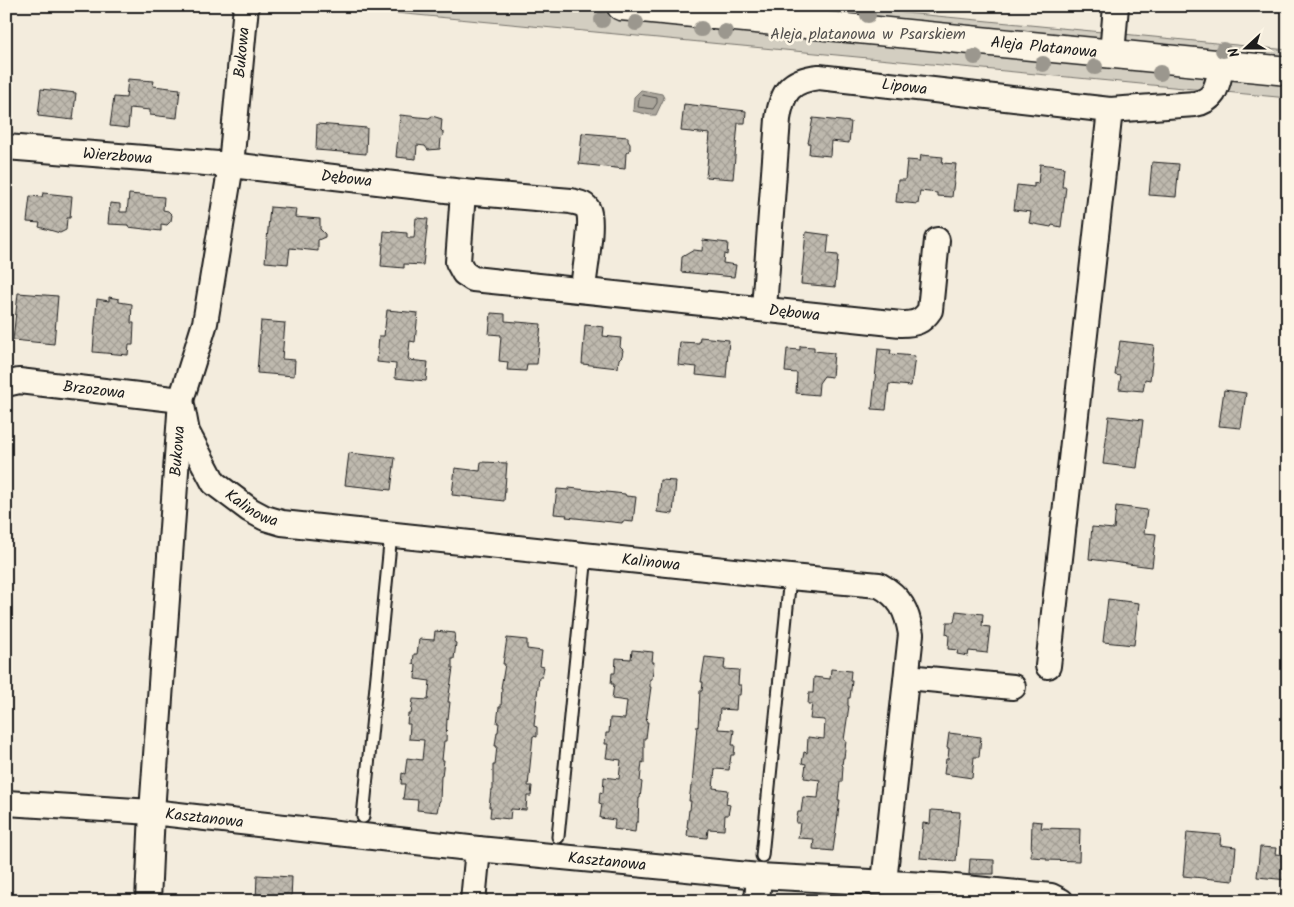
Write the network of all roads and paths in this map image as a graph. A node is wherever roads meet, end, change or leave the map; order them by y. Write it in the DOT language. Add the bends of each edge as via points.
graph roads {
  1 [pos="246,6"];
  2 [pos="621,6"];
  3 [pos="1116,6"];
  4 [pos="1112,54"];
  5 [pos="1222,65"];
  6 [pos="1288,71"];
  7 [pos="1110,110"];
  8 [pos="6,147"];
  9 [pos="231,165"];
  10 [pos="463,192"];
  11 [pos="937,240"];
  12 [pos="583,289"];
  13 [pos="764,308"];
  14 [pos="6,384"];
  15 [pos="181,400"];
  16 [pos="391,534"];
  17 [pos="586,555"];
  18 [pos="790,577"];
  19 [pos="1048,666"];
  20 [pos="907,677"];
  21 [pos="1013,687"];
  22 [pos="6,803"];
  23 [pos="152,812"];
  24 [pos="363,817"];
  25 [pos="558,837"];
  26 [pos="478,849"];
  27 [pos="761,866"];
  28 [pos="884,882"];
  29 [pos="148,901"];
  30 [pos="473,901"];
  31 [pos="757,901"];
  32 [pos="1061,901"];
  1 -- 9 [label="street, Bukowa"];
  2 -- 4 [label="street, Aleja Platanowa"];
  3 -- 4 [label="street"];
  4 -- 5 [label="street, Aleja Platanowa"];
  5 -- 6 [label="street, Aleja Platanowa"];
  5 -- 7 [label="street, Lipowa" via="1213,95 1205,102"];
  7 -- 13 [label="street, Lipowa" via="819,76 793,84 784,95 778,119"];
  7 -- 19 [label="street"];
  8 -- 9 [label="street, Wierzbowa"];
  9 -- 10 [label="street, Dębowa"];
  9 -- 15 [label="street, Bukowa" via="205,323"];
  10 -- 12 [label="street, Dębowa" via="458,262 464,273 473,279"];
  10 -- 12 [label="street, Dębowa" via="571,201 586,207 590,225"];
  11 -- 13 [label="street, Dębowa" via="930,310 919,322 901,324"];
  12 -- 13 [label="street, Dębowa"];
  14 -- 15 [label="street, Brzozowa" via="19,381"];
  15 -- 16 [label="street, Kalinowa" via="186,432 214,483 250,510 282,523"];
  15 -- 23 [label="street, Bukowa"];
  16 -- 17 [label="street, Kalinowa"];
  16 -- 24 [label="lane"];
  17 -- 18 [label="street, Kalinowa"];
  17 -- 25 [label="lane"];
  18 -- 20 [label="street, Kalinowa" via="880,584 892,592 908,618 911,634"];
  18 -- 27 [label="lane"];
  20 -- 21 [label="street"];
  20 -- 28 [label="street, Kalinowa"];
  22 -- 23 [label="street, Kasztanowa"];
  23 -- 26 [label="street, Kasztanowa"];
  23 -- 29 [label="street, Bukowa"];
  26 -- 27 [label="street, Kasztanowa"];
  26 -- 30 [label="street"];
  27 -- 28 [label="street, Kasztanowa"];
  27 -- 31 [label="street"];
  28 -- 32 [label="street, Kasztanowa" via="1052,896"];
}
